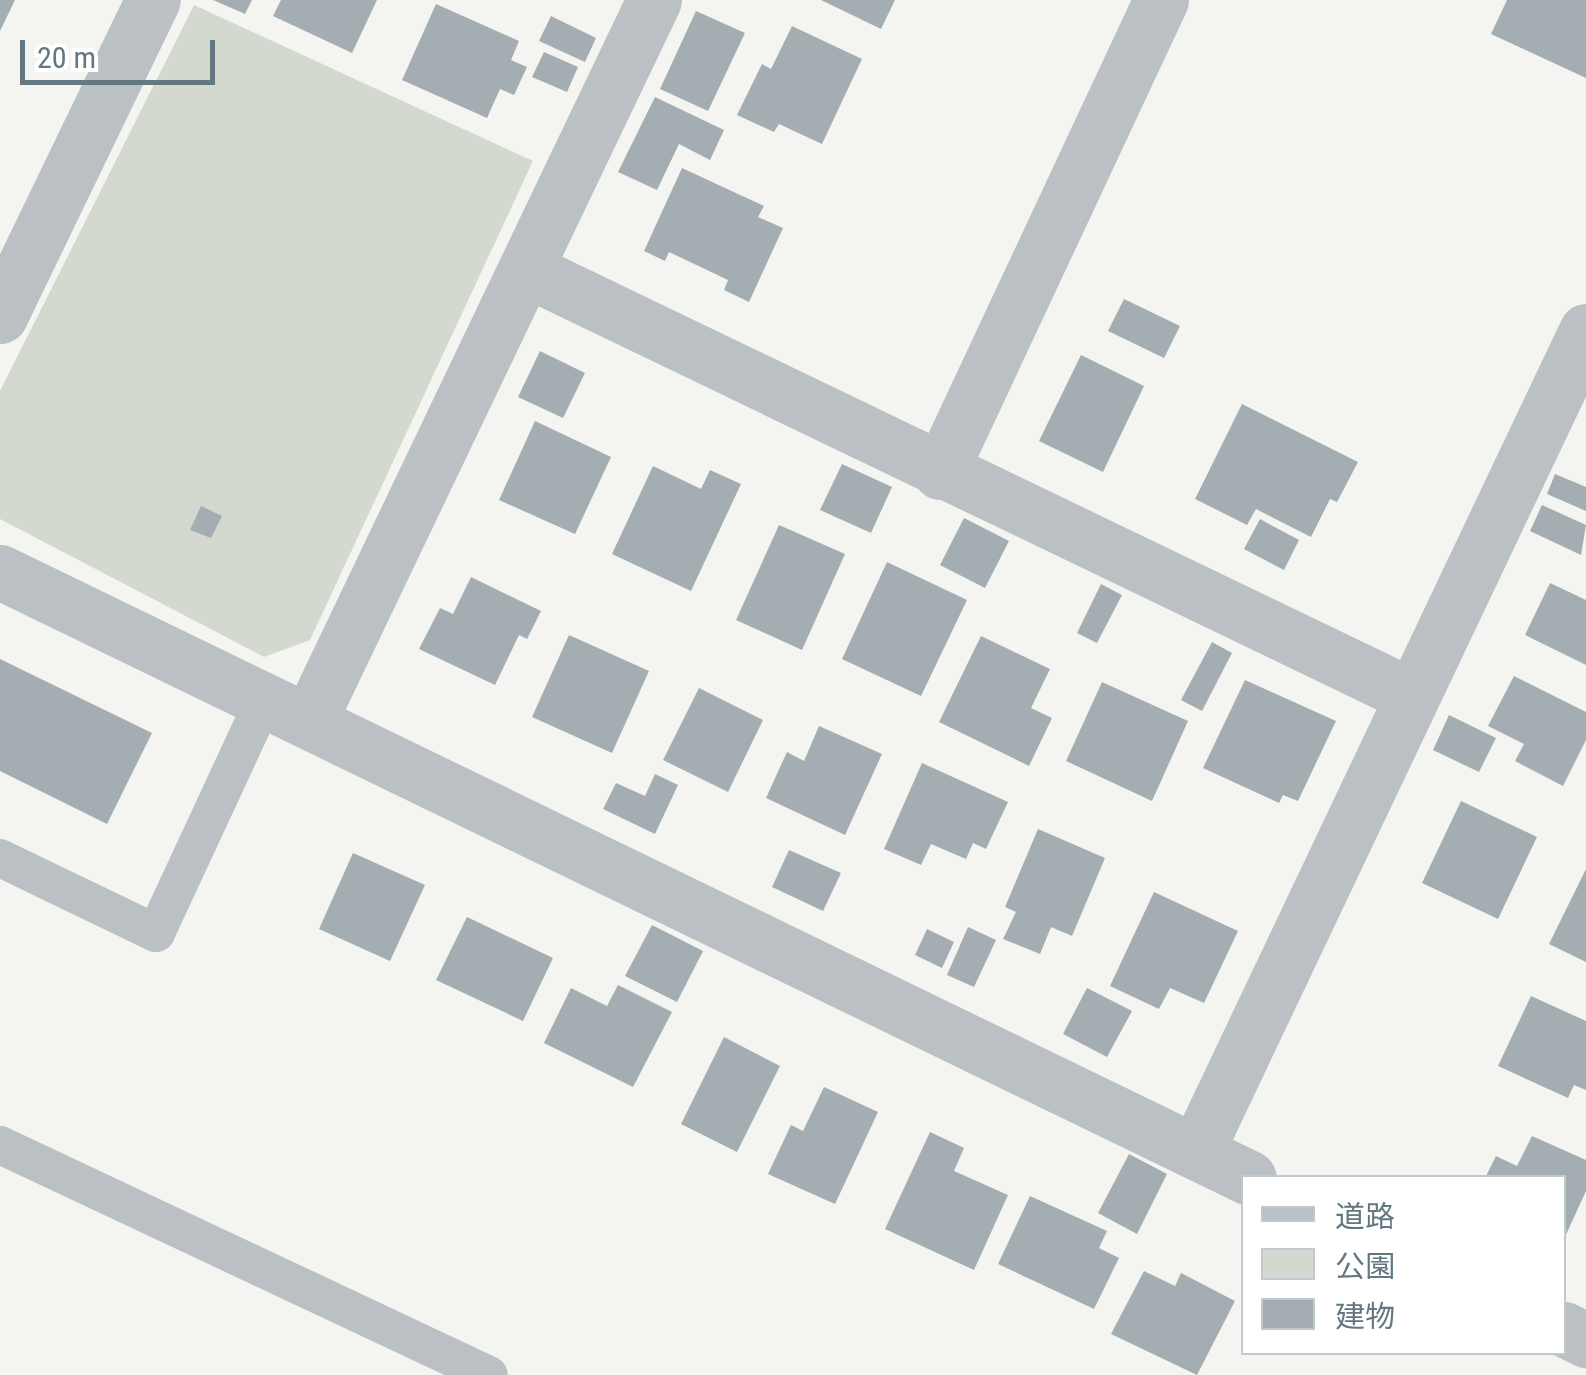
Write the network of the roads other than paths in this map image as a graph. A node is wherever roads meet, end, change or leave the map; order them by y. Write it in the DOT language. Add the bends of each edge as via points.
graph roads {
  1 [pos="153,0"];
  2 [pos="654,0"];
  3 [pos="1161,0"];
  4 [pos="527,270"];
  5 [pos="0,316"];
  6 [pos="1586,331"];
  7 [pos="940,472"];
  8 [pos="0,572"];
  9 [pos="1412,696"];
  10 [pos="287,709"];
  11 [pos="0,858"];
  12 [pos="0,1145"];
  13 [pos="1196,1152"];
  14 [pos="1243,1175"];
  15 [pos="489,1375"];
  1 -- 5 [label="street"];
  2 -- 4 [label="street"];
  3 -- 7 [label="street"];
  4 -- 7 [label="street"];
  4 -- 10 [label="street"];
  6 -- 9 [label="street"];
  7 -- 9 [label="street"];
  8 -- 10 [label="street"];
  9 -- 13 [label="street"];
  10 -- 11 [label="lane" via="156,933"];
  10 -- 13 [label="street"];
  12 -- 15 [label="lane"];
  13 -- 14 [label="street"];
}
